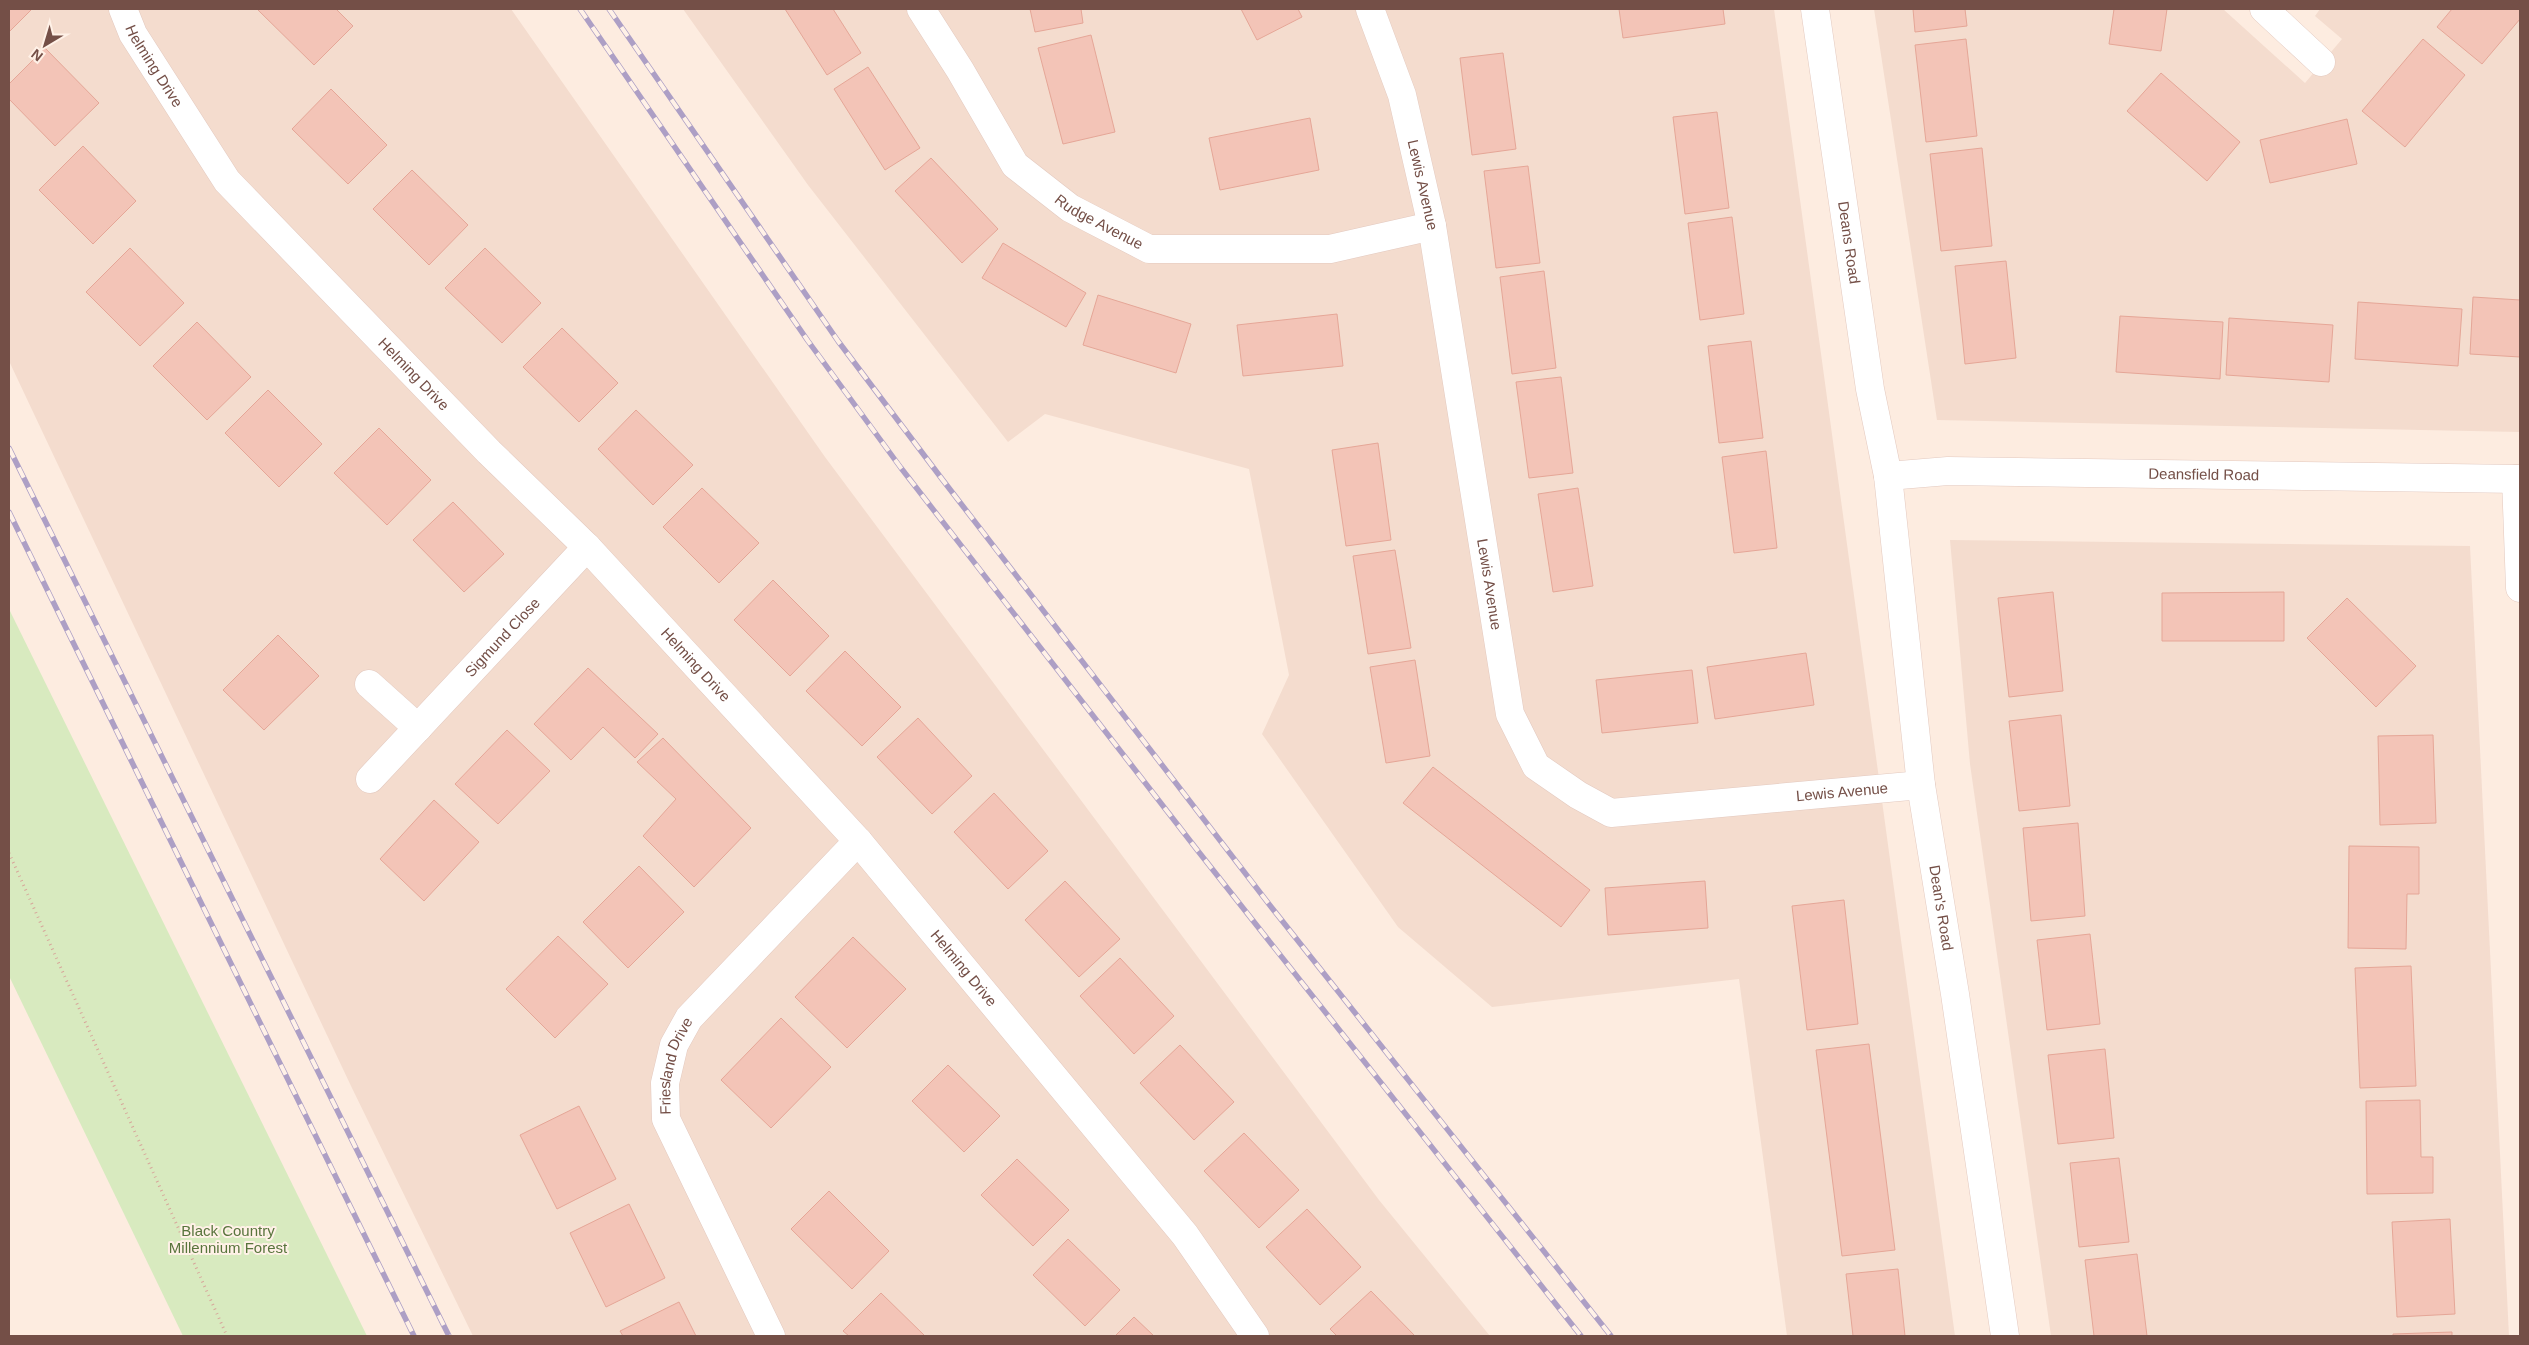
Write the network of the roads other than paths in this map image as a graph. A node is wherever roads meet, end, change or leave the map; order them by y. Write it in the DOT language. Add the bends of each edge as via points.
graph roads {
  1 [pos="123,9"];
  2 [pos="921,9"];
  3 [pos="1370,9"];
  4 [pos="1815,9"];
  5 [pos="2278,13"];
  6 [pos="2321,62"];
  7 [pos="1432,226"];
  8 [pos="1888,476"];
  9 [pos="2518,479"];
  10 [pos="587,547"];
  11 [pos="2520,588"];
  12 [pos="369,684"];
  13 [pos="418,728"];
  14 [pos="370,779"];
  15 [pos="1921,784"];
  16 [pos="858,841"];
  17 [pos="771,1336"];
  18 [pos="1255,1336"];
  19 [pos="2005,1336"];
  1 -- 10 [label="street, Helming Drive" via="133,34 227,182 489,452"];
  2 -- 7 [label="street, Rudge Avenue" via="1015,165 1070,208 1149,249 1330,249"];
  3 -- 7 [label="street, Lewis Avenue" via="1402,95"];
  4 -- 8 [label="street, Deans Road" via="1870,389"];
  5 -- 6 [label="street"];
  7 -- 15 [label="street, Lewis Avenue" via="1510,714 1536,766 1611,813"];
  8 -- 9 [label="street, Deansfield Road" via="1948,471"];
  8 -- 15 [label="street, Dean's Road"];
  9 -- 11 [label="street"];
  10 -- 13 [label="street, Sigmund Close"];
  10 -- 16 [label="street, Helming Drive"];
  12 -- 13 [label="street"];
  13 -- 14 [label="street, Sigmund Close"];
  15 -- 19 [label="street, Dean's Road"];
  16 -- 17 [label="street, Friesland Drive" via="690,1018 674,1045 665,1082 666,1119"];
  16 -- 18 [label="street, Helming Drive" via="1185,1235"];
}
